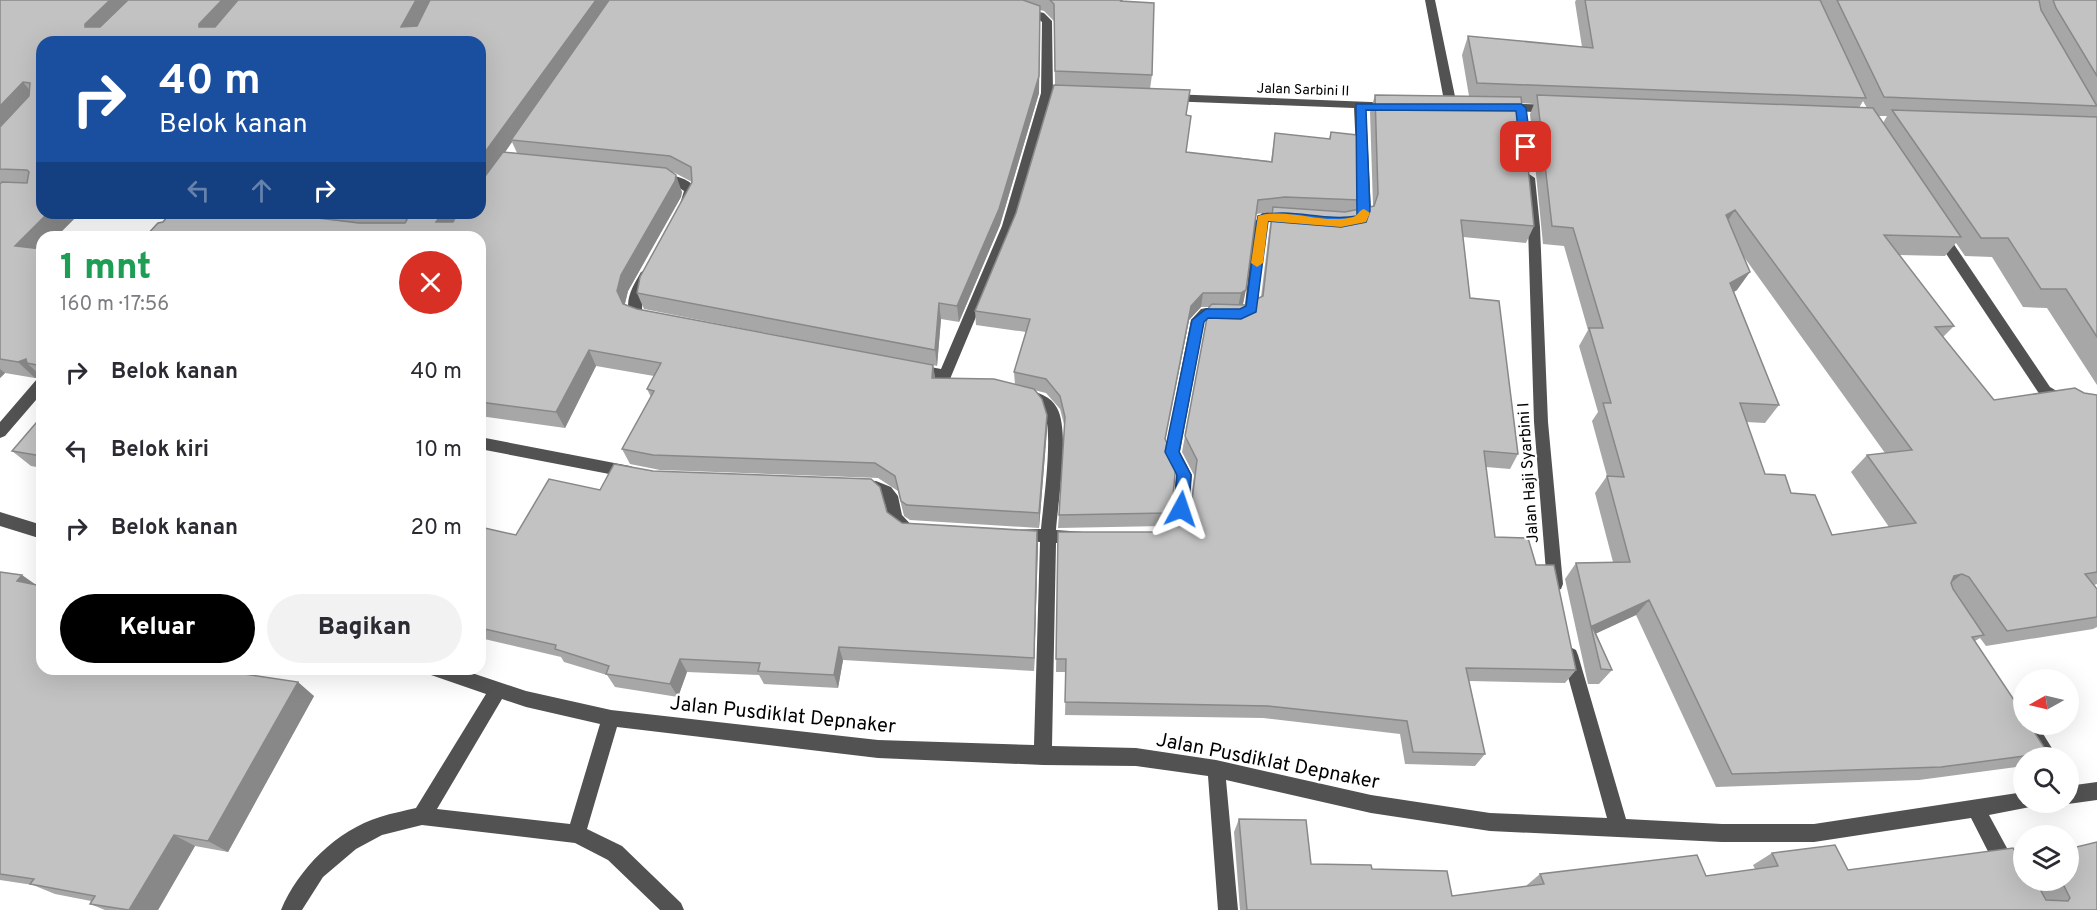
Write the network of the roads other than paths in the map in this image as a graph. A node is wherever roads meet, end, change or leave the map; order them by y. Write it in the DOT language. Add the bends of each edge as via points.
graph roads {
  1 [pos="1430,0"];
  2 [pos="1010,10"];
  3 [pos="1152,97"];
  4 [pos="1360,106"];
  5 [pos="1406,106"];
  6 [pos="1451,106"];
  7 [pos="1486,107"];
  8 [pos="1568,110"];
  9 [pos="1527,162"];
  10 [pos="642,176"];
  11 [pos="1929,218"];
  12 [pos="677,219"];
  13 [pos="1307,220"];
  14 [pos="1341,223"];
  15 [pos="654,261"];
  16 [pos="656,320"];
  17 [pos="898,366"];
  18 [pos="945,375"];
  19 [pos="966,380"];
  20 [pos="36,390"];
  21 [pos="1008,390"];
  22 [pos="2097,407"];
  23 [pos="0,432"];
  24 [pos="486,444"];
  25 [pos="649,476"];
  26 [pos="844,485"];
  27 [pos="0,519"];
  28 [pos="36,530"];
  29 [pos="926,530"];
  30 [pos="1004,534"];
  31 [pos="1048,537"];
  32 [pos="1092,537"];
  33 [pos="1146,537"];
  34 [pos="1558,600"];
  35 [pos="1567,643"];
  36 [pos="454,675"];
  37 [pos="498,690"];
  38 [pos="611,718"];
  39 [pos="1043,756"];
  40 [pos="1216,769"];
  41 [pos="2097,791"];
  42 [pos="2079,792"];
  43 [pos="2013,803"];
  44 [pos="1975,808"];
  45 [pos="422,816"];
  46 [pos="1619,828"];
  47 [pos="576,834"];
  48 [pos="2013,878"];
  49 [pos="291,910"];
  50 [pos="674,910"];
  51 [pos="1228,910"];
  1 -- 6 [label="street"];
  2 -- 18 [label="street" via="1032,12 1047,21 1053,93 1008,226"];
  3 -- 4 [label="street, Jalan Sarbini II"];
  4 -- 5 [label="street, Jalan Sarbini II"];
  4 -- 14 [label="street" via="1365,211 1362,219"];
  7 -- 8 [label="street" via="1522,113"];
  9 -- 34 [label="street, Jalan Haji Syarbini I" via="1534,227 1542,433"];
  10 -- 12 [label="street" via="675,179 691,189"];
  11 -- 22 [label="street" via="2045,391 2071,406"];
  13 -- 33 [label="street" via="1273,216 1262,219 1252,308 1241,314 1206,313 1198,320 1172,452 1184,475 1180,525 1167,535"];
  15 -- 16 [label="street" via="633,306 636,314"];
  17 -- 18 [label="street"];
  18 -- 19 [label="street"];
  20 -- 23 [label="street"];
  21 -- 31 [label="street" via="1040,399 1051,410 1056,430"];
  24 -- 25 [label="street"];
  26 -- 29 [label="street" via="879,486 892,498 897,523"];
  27 -- 28 [label="street"];
  30 -- 31 [label="street"];
  31 -- 32 [label="street"];
  31 -- 39 [label="street"];
  35 -- 46 [label="street"];
  36 -- 37 [label="street, Jalan Pusdiklat Depnaker"];
  37 -- 38 [label="street, Jalan Pusdiklat Depnaker"];
  37 -- 45 [label="street"];
  38 -- 39 [label="street, Jalan Pusdiklat Depnaker" via="878,748"];
  38 -- 47 [label="street"];
  39 -- 40 [label="street, Jalan Pusdiklat Depnaker" via="1136,757"];
  40 -- 46 [label="street, Jalan Pusdiklat Depnaker" via="1371,804 1469,819"];
  40 -- 51 [label="street"];
  41 -- 42 [label="street"];
  43 -- 44 [label="street, Jalan Pusdiklat Depnaker"];
  44 -- 46 [label="street, Jalan Pusdiklat Depnaker" via="1814,833"];
  44 -- 48 [label="street"];
  45 -- 47 [label="street"];
  45 -- 49 [label="street" via="379,826 349,842 316,870"];
  47 -- 50 [label="street" via="615,853"];
}
